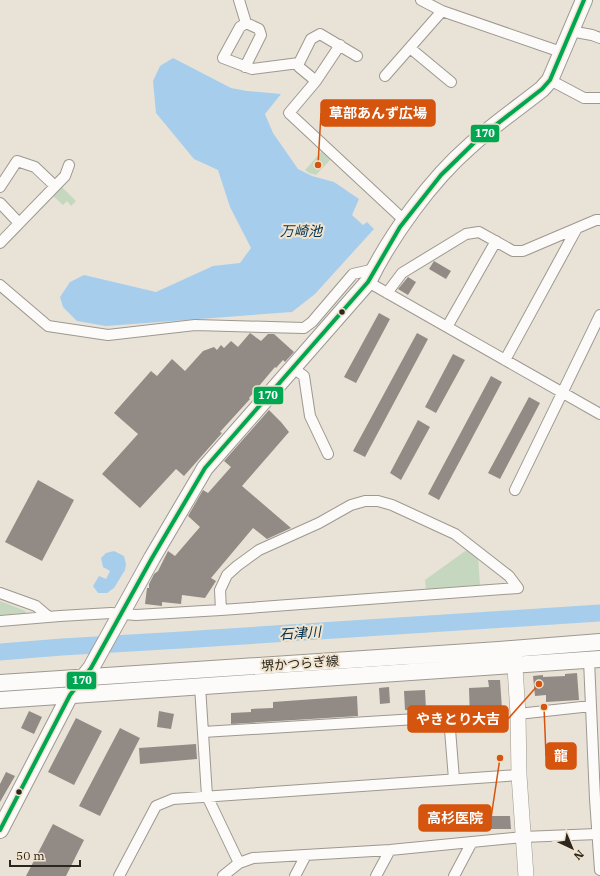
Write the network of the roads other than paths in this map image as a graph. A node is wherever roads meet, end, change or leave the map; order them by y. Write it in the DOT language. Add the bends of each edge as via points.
graph roads {
  1 [pos="239,0"];
  2 [pos="421,0"];
  3 [pos="584,0"];
  4 [pos="442,11"];
  5 [pos="246,23"];
  6 [pos="570,31"];
  7 [pos="600,38"];
  8 [pos="340,45"];
  9 [pos="410,48"];
  10 [pos="561,52"];
  11 [pos="357,56"];
  12 [pos="300,63"];
  13 [pos="245,67"];
  14 [pos="385,76"];
  15 [pos="550,80"];
  16 [pos="316,81"];
  17 [pos="451,82"];
  18 [pos="600,98"];
  19 [pos="69,165"];
  20 [pos="55,186"];
  21 [pos="0,187"];
  22 [pos="0,203"];
  23 [pos="600,220"];
  24 [pos="405,221"];
  25 [pos="19,223"];
  26 [pos="577,228"];
  27 [pos="496,241"];
  28 [pos="0,243"];
  29 [pos="372,276"];
  30 [pos="0,285"];
  31 [pos="387,293"];
  32 [pos="600,315"];
  33 [pos="447,327"];
  34 [pos="505,360"];
  35 [pos="293,368"];
  36 [pos="563,393"];
  37 [pos="600,414"];
  38 [pos="328,454"];
  39 [pos="515,490"];
  40 [pos="0,593"];
  41 [pos="221,610"];
  42 [pos="49,617"];
  43 [pos="118,619"];
  44 [pos="0,621"];
  45 [pos="600,642"];
  46 [pos="514,649"];
  47 [pos="595,660"];
  48 [pos="515,665"];
  49 [pos="88,672"];
  50 [pos="0,683"];
  51 [pos="200,686"];
  52 [pos="70,695"];
  53 [pos="0,700"];
  54 [pos="591,706"];
  55 [pos="518,714"];
  56 [pos="203,732"];
  57 [pos="519,775"];
  58 [pos="454,779"];
  59 [pos="208,796"];
  60 [pos="0,830"];
  61 [pos="597,834"];
  62 [pos="523,837"];
  63 [pos="472,842"];
  64 [pos="390,850"];
  65 [pos="306,855"];
  66 [pos="239,863"];
  67 [pos="600,870"];
  68 [pos="119,876"];
  69 [pos="223,876"];
  70 [pos="295,876"];
  71 [pos="376,876"];
  72 [pos="454,876"];
  73 [pos="526,876"];
  1 -- 5 [label="street"];
  2 -- 4 [label="street"];
  3 -- 6 [label="main road"];
  4 -- 9 [label="street"];
  4 -- 10 [label="street"];
  5 -- 13 [label="street" via="259,29 261,35"];
  5 -- 13 [label="street" via="240,27 223,58"];
  6 -- 7 [label="street"];
  6 -- 10 [label="main road"];
  8 -- 11 [label="street"];
  8 -- 12 [label="street" via="320,34 311,40"];
  8 -- 16 [label="street"];
  9 -- 14 [label="street"];
  9 -- 17 [label="street"];
  10 -- 15 [label="main road"];
  12 -- 13 [label="street" via="252,69"];
  12 -- 16 [label="street" via="299,67"];
  15 -- 18 [label="street" via="584,98"];
  15 -- 24 [label="main road" via="469,146 430,187"];
  16 -- 24 [label="street" via="289,113"];
  19 -- 20 [label="street" via="65,176"];
  20 -- 21 [label="street" via="35,167 17,161"];
  20 -- 25 [label="street"];
  22 -- 25 [label="street"];
  23 -- 26 [label="street"];
  24 -- 29 [label="main road"];
  25 -- 28 [label="street"];
  26 -- 27 [label="street" via="523,251 513,251"];
  26 -- 34 [label="street"];
  27 -- 31 [label="street" via="479,232 466,234 402,273"];
  27 -- 33 [label="street"];
  29 -- 30 [label="street" via="353,274 304,328 195,324 108,336 48,326"];
  29 -- 31 [label="street"];
  29 -- 35 [label="main road"];
  31 -- 33 [label="street"];
  32 -- 36 [label="street"];
  33 -- 34 [label="street"];
  34 -- 36 [label="street"];
  35 -- 38 [label="street" via="304,376 310,416"];
  35 -- 43 [label="main road" via="205,468"];
  36 -- 37 [label="street"];
  36 -- 39 [label="street"];
  40 -- 42 [label="street" via="36,606"];
  41 -- 41 [label="street" via="510,589 518,588 509,576 455,534 392,505 365,501 351,505 319,523 259,550 237,566 227,575 220,590"];
  41 -- 43 [label="street" via="136,615"];
  42 -- 43 [label="street"];
  42 -- 44 [label="street"];
  43 -- 49 [label="main road"];
  45 -- 46 [label="main road, 堺かつらぎ線"];
  46 -- 48 [label="street"];
  46 -- 49 [label="main road, 堺かつらぎ線"];
  47 -- 48 [label="main road, 堺かつらぎ線"];
  47 -- 54 [label="street"];
  48 -- 51 [label="main road, 堺かつらぎ線"];
  48 -- 55 [label="street"];
  49 -- 50 [label="main road, 堺かつらぎ線"];
  49 -- 52 [label="main road"];
  51 -- 52 [label="main road, 堺かつらぎ線"];
  51 -- 56 [label="street"];
  52 -- 53 [label="main road, 堺かつらぎ線"];
  52 -- 60 [label="main road"];
  54 -- 55 [label="street"];
  54 -- 61 [label="street"];
  55 -- 57 [label="street"];
  56 -- 58 [label="street" via="449,717"];
  56 -- 59 [label="street"];
  57 -- 58 [label="street"];
  57 -- 62 [label="street"];
  58 -- 59 [label="street"];
  59 -- 66 [label="street"];
  59 -- 68 [label="street" via="173,799 156,806"];
  61 -- 62 [label="street"];
  61 -- 67 [label="street"];
  62 -- 63 [label="street"];
  62 -- 73 [label="street"];
  63 -- 64 [label="street"];
  63 -- 72 [label="street"];
  64 -- 65 [label="street"];
  64 -- 71 [label="street"];
  65 -- 66 [label="street" via="253,858"];
  65 -- 70 [label="street"];
  66 -- 69 [label="street"];
}
